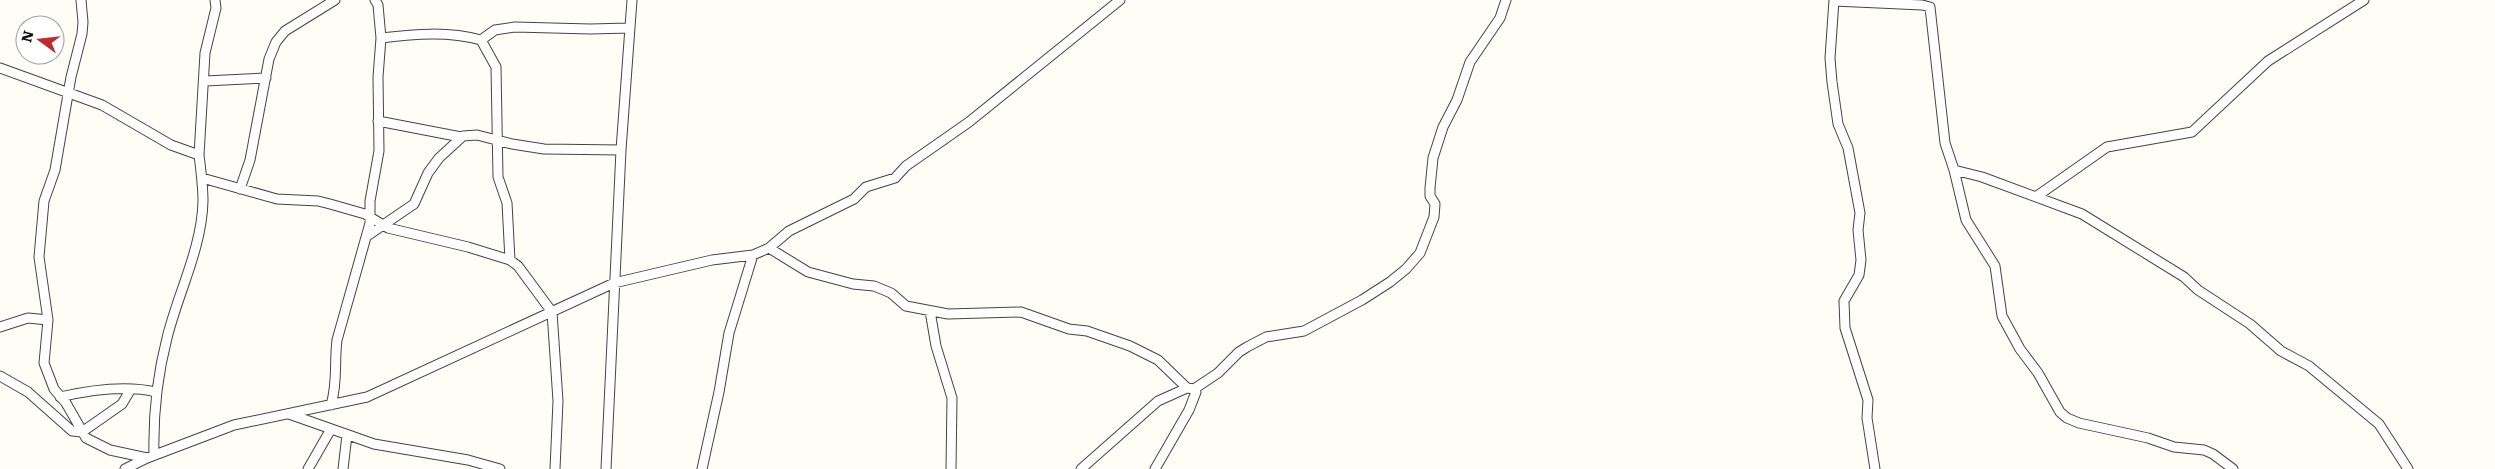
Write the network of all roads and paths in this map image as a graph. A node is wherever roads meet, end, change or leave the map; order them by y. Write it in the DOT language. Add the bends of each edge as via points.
graph roads {
  1 [pos="81,0"];
  2 [pos="215,0"];
  3 [pos="335,0"];
  4 [pos="375,0"];
  5 [pos="632,0"];
  6 [pos="1120,0"];
  7 [pos="1506,0"];
  8 [pos="2364,0"];
  9 [pos="1834,1"];
  10 [pos="1930,4"];
  11 [pos="630,28"];
  12 [pos="381,38"];
  13 [pos="481,40"];
  14 [pos="0,68"];
  15 [pos="266,78"];
  16 [pos="205,81"];
  17 [pos="68,93"];
  18 [pos="378,121"];
  19 [pos="461,137"];
  20 [pos="498,140"];
  21 [pos="621,150"];
  22 [pos="199,155"];
  23 [pos="1954,170"];
  24 [pos="202,178"];
  25 [pos="240,189"];
  26 [pos="2037,196"];
  27 [pos="369,217"];
  28 [pos="383,225"];
  29 [pos="367,236"];
  30 [pos="769,248"];
  31 [pos="753,255"];
  32 [pos="510,260"];
  33 [pos="614,283"];
  34 [pos="930,311"];
  35 [pos="552,312"];
  36 [pos="48,320"];
  37 [pos="0,327"];
  38 [pos="0,376"];
  39 [pos="1190,388"];
  40 [pos="131,389"];
  41 [pos="156,392"];
  42 [pos="60,397"];
  43 [pos="331,405"];
  44 [pos="289,414"];
  45 [pos="331,429"];
  46 [pos="82,432"];
  47 [pos="346,435"];
  48 [pos="151,457"];
  49 [pos="125,469"];
  50 [pos="308,469"];
  51 [pos="343,469"];
  52 [pos="500,469"];
  53 [pos="555,469"];
  54 [pos="606,469"];
  55 [pos="702,469"];
  56 [pos="951,469"];
  57 [pos="1080,469"];
  58 [pos="1155,469"];
  59 [pos="1875,469"];
  60 [pos="2233,469"];
  61 [pos="2408,469"];
  1 -- 17 [label="street" via="82,34"];
  2 -- 16 [label="street" via="205,53"];
  3 -- 15 [label="street" via="285,31 276,42"];
  4 -- 12 [label="street"];
  5 -- 11 [label="street"];
  6 -- 30 [label="street" via="996,102 906,166 895,178 866,188 854,199 789,232"];
  7 -- 39 [label="street" via="1496,25 1470,62 1457,100 1443,127 1433,158 1430,188 1435,204 1434,217 1420,253 1396,278 1362,300 1304,331 1266,338 1248,347 1218,373"];
  8 -- 26 [label="street" via="2268,61 2192,132 2107,146"];
  9 -- 10 [label="street"];
  9 -- 59 [label="street" via="1830,58 1832,82 1838,124 1848,148 1860,214 1861,260 1858,275 1844,301 1845,328 1868,400 1867,418"];
  10 -- 23 [label="street" via="1945,143"];
  11 -- 13 [label="street" via="515,27 495,30"];
  11 -- 21 [label="street"];
  12 -- 13 [label="street" via="435,33"];
  12 -- 18 [label="street"];
  13 -- 20 [label="street" via="496,67"];
  14 -- 17 [label="street"];
  15 -- 16 [label="street"];
  15 -- 25 [label="street" via="250,160"];
  16 -- 22 [label="street"];
  17 -- 22 [label="street" via="102,105 171,145"];
  17 -- 36 [label="street" via="55,170 44,201 39,257"];
  18 -- 19 [label="street"];
  18 -- 27 [label="street" via="379,150"];
  19 -- 20 [label="street" via="477,135"];
  19 -- 28 [label="street" via="428,173 414,204"];
  20 -- 21 [label="street" via="544,149"];
  20 -- 32 [label="street" via="498,177 507,203"];
  21 -- 33 [label="street"];
  22 -- 24 [label="street"];
  23 -- 26 [label="street"];
  23 -- 60 [label="street" via="1966,220 1995,266 2002,316 2060,412 2079,423 2174,447 2204,450"];
  24 -- 25 [label="street"];
  24 -- 41 [label="street" via="199,232 169,329"];
  25 -- 27 [label="street" via="277,199 318,201"];
  26 -- 61 [label="street" via="2103,225 2184,277 2250,324 2280,351 2302,361 2379,424"];
  27 -- 28 [label="street"];
  27 -- 29 [label="street"];
  28 -- 29 [label="street"];
  28 -- 32 [label="street"];
  29 -- 43 [label="street" via="337,340 334,358 337,381"];
  30 -- 31 [label="street"];
  30 -- 34 [label="street" via="808,272 874,286 890,293 906,306"];
  31 -- 33 [label="street" via="712,260"];
  31 -- 55 [label="street" via="729,333"];
  32 -- 35 [label="street" via="529,278"];
  33 -- 35 [label="street"];
  33 -- 54 [label="street"];
  34 -- 39 [label="street" via="948,314 1022,312 1146,353 1165,364"];
  34 -- 56 [label="street" via="936,346 952,398"];
  35 -- 43 [label="street" via="367,398"];
  35 -- 53 [label="street" via="558,401"];
  36 -- 37 [label="street" via="28,318"];
  36 -- 42 [label="street" via="44,364"];
  38 -- 46 [label="street" via="28,392 72,431"];
  39 -- 57 [label="street" via="1158,401"];
  39 -- 58 [label="street" via="1196,392 1189,410"];
  40 -- 41 [label="street"];
  40 -- 42 [label="street" via="83,391"];
  40 -- 46 [label="street" via="122,404"];
  41 -- 48 [label="street"];
  42 -- 46 [label="street"];
  43 -- 44 [label="street"];
  44 -- 45 [label="street"];
  44 -- 48 [label="street" via="234,425"];
  45 -- 47 [label="street"];
  45 -- 50 [label="street"];
  46 -- 48 [label="street" via="86,438 110,450"];
  47 -- 51 [label="street"];
  47 -- 52 [label="street" via="374,444 468,460"];
  48 -- 49 [label="street"];
}
